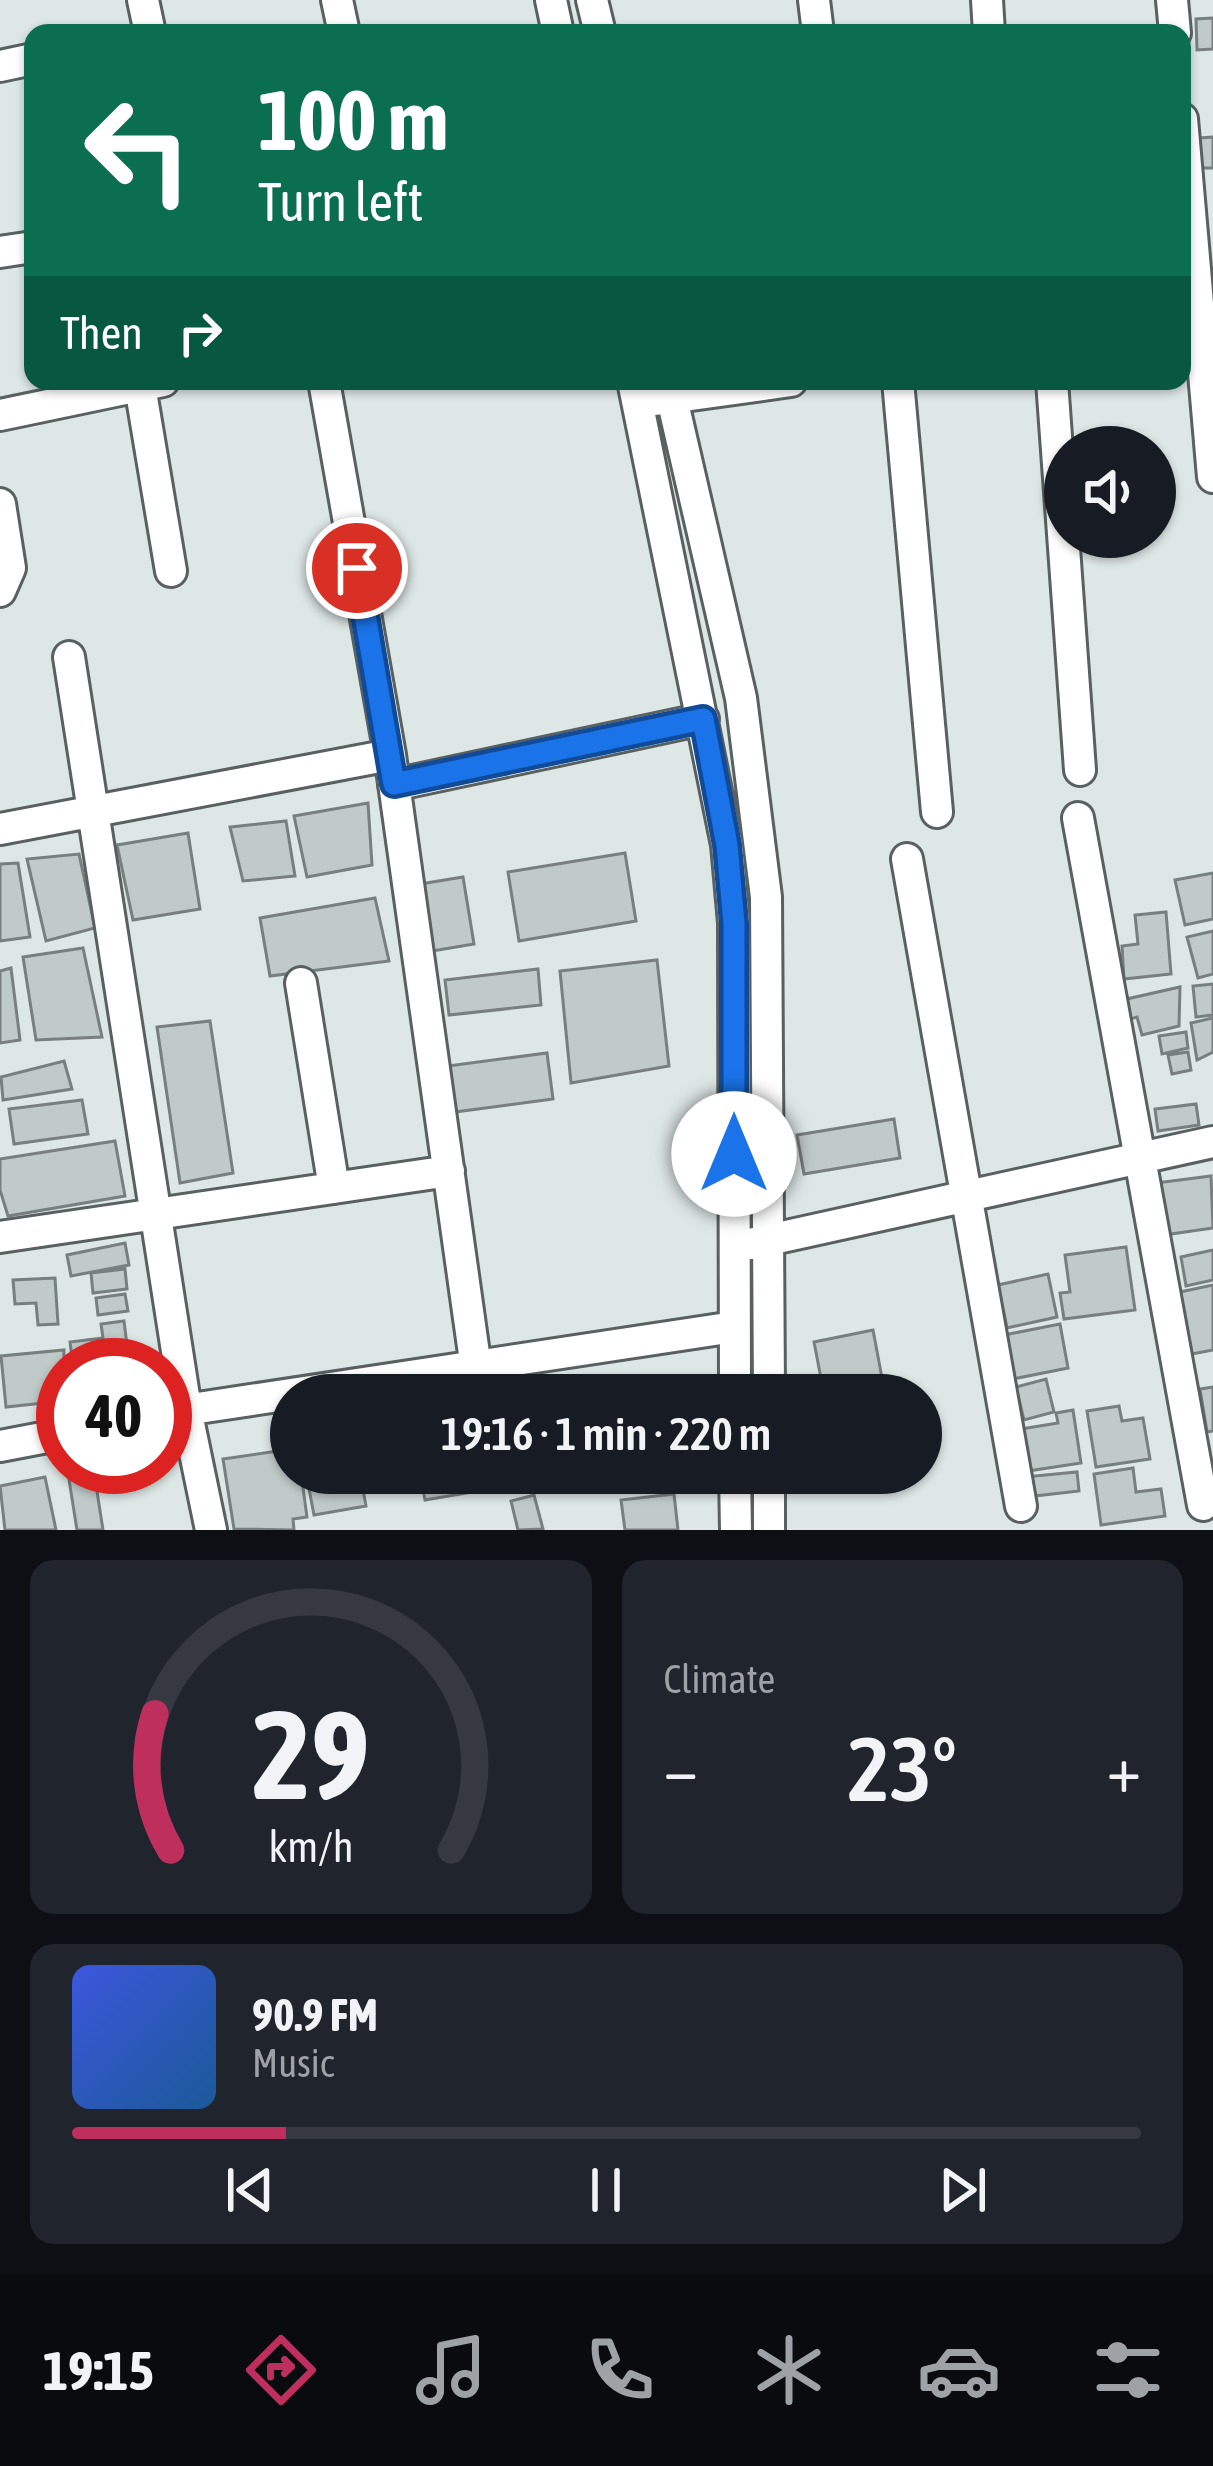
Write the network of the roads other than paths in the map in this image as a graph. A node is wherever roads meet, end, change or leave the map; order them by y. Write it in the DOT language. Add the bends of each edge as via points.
graph roads {
  1 [pos="1191,244"];
  2 [pos="1199,355"];
  3 [pos="118,390"];
  4 [pos="152,390"];
  5 [pos="327,390"];
  6 [pos="670,390"];
  7 [pos="899,390"];
  8 [pos="1053,390"];
  9 [pos="636,391"];
  10 [pos="0,415"];
  11 [pos="1213,477"];
  12 [pos="0,504"];
  13 [pos="171,571"];
  14 [pos="0,591"];
  15 [pos="69,657"];
  16 [pos="703,719"];
  17 [pos="392,770"];
  18 [pos="1080,770"];
  19 [pos="92,811"];
  20 [pos="937,812"];
  21 [pos="1078,818"];
  22 [pos="0,829"];
  23 [pos="907,859"];
  24 [pos="301,983"];
  25 [pos="1213,1142"];
  26 [pos="1136,1155"];
  27 [pos="449,1172"];
  28 [pos="334,1188"];
  29 [pos="967,1193"];
  30 [pos="155,1214"];
  31 [pos="0,1238"];
  32 [pos="769,1241"];
  33 [pos="734,1246"];
  34 [pos="734,1327"];
  35 [pos="168,1338"];
  36 [pos="476,1368"];
  37 [pos="735,1374"];
  38 [pos="769,1374"];
  39 [pos="192,1410"];
  40 [pos="36,1439"];
  41 [pos="0,1446"];
  42 [pos="192,1466"];
  43 [pos="735,1494"];
  44 [pos="769,1494"];
  45 [pos="1203,1504"];
  46 [pos="1022,1506"];
  47 [pos="211,1530"];
  48 [pos="736,1530"];
  49 [pos="769,1530"];
  1 -- 2 [label="street"];
  2 -- 11 [label="street"];
  3 -- 10 [label="street"];
  4 -- 13 [label="street"];
  5 -- 17 [label="street"];
  6 -- 9 [label="street"];
  6 -- 32 [label="street" via="741,698 761,830"];
  7 -- 20 [label="street"];
  8 -- 18 [label="street"];
  9 -- 16 [label="street"];
  12 -- 14 [label="street" via="10,568"];
  15 -- 19 [label="street"];
  16 -- 17 [label="street"];
  16 -- 33 [label="street" via="734,923"];
  17 -- 19 [label="street"];
  17 -- 27 [label="street"];
  19 -- 22 [label="street"];
  19 -- 30 [label="street"];
  21 -- 26 [label="street"];
  23 -- 29 [label="street"];
  24 -- 28 [label="street"];
  25 -- 26 [label="street"];
  26 -- 29 [label="street"];
  26 -- 45 [label="street"];
  27 -- 28 [label="street"];
  27 -- 36 [label="street"];
  28 -- 30 [label="street"];
  29 -- 32 [label="street"];
  29 -- 46 [label="street"];
  30 -- 31 [label="street"];
  30 -- 35 [label="street"];
  32 -- 33 [label="street"];
  32 -- 38 [label="street"];
  33 -- 34 [label="street"];
  34 -- 36 [label="street"];
  34 -- 37 [label="street"];
  36 -- 39 [label="street"];
  40 -- 41 [label="street"];
  42 -- 47 [label="street"];
  43 -- 48 [label="street"];
  44 -- 49 [label="street"];
}
